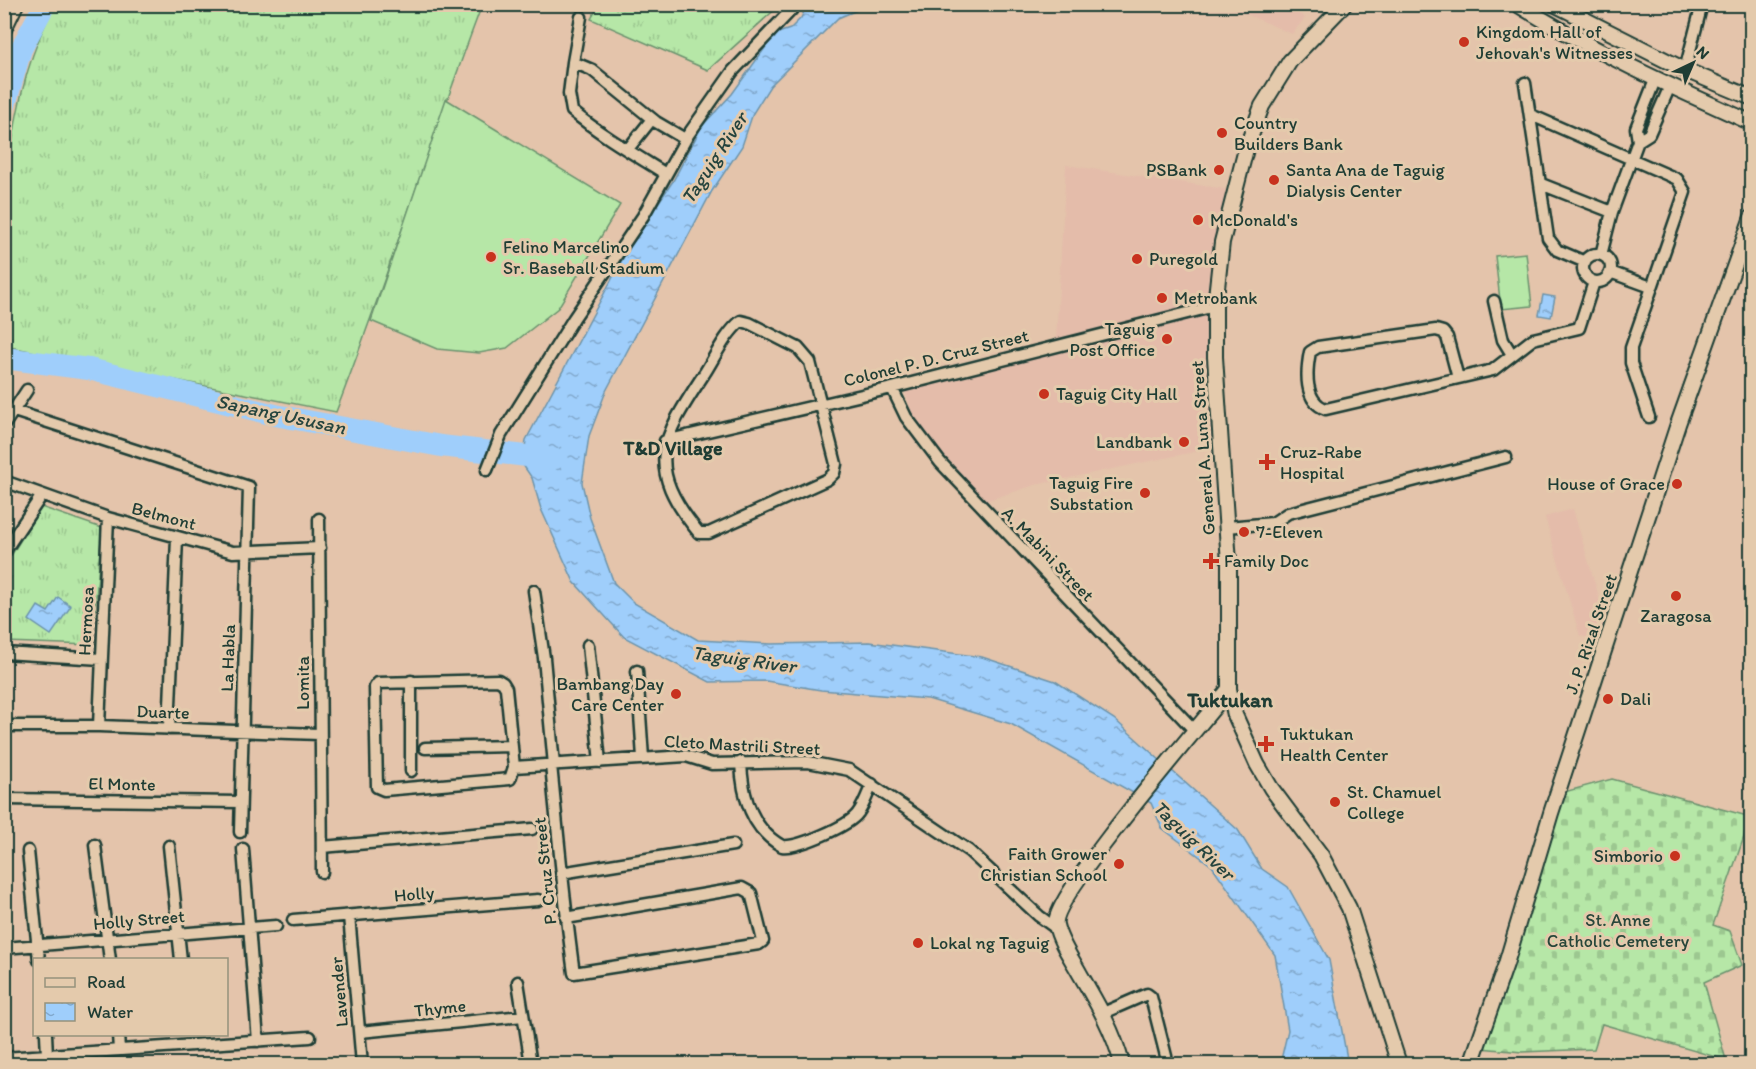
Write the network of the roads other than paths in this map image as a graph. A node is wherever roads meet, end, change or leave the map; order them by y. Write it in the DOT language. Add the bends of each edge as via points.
graph roads {
  1 [pos="15,4"];
  2 [pos="797,4"];
  3 [pos="1345,4"];
  4 [pos="1517,4"];
  5 [pos="1554,4"];
  6 [pos="1702,4"];
  7 [pos="581,17"];
  8 [pos="4,29"];
  9 [pos="573,62"];
  10 [pos="1685,70"];
  11 [pos="1655,80"];
  12 [pos="1525,83"];
  13 [pos="1670,86"];
  14 [pos="1752,98"];
  15 [pos="1531,115"];
  16 [pos="652,119"];
  17 [pos="1752,123"];
  18 [pos="685,139"];
  19 [pos="1638,141"];
  20 [pos="628,149"];
  21 [pos="1631,158"];
  22 [pos="666,174"];
  23 [pos="1541,184"];
  24 [pos="1612,213"];
  25 [pos="1752,218"];
  26 [pos="1601,255"];
  27 [pos="1585,262"];
  28 [pos="1610,272"];
  29 [pos="1594,282"];
  30 [pos="1651,287"];
  31 [pos="1494,301"];
  32 [pos="1215,306"];
  33 [pos="1511,353"];
  34 [pos="1458,378"];
  35 [pos="892,388"];
  36 [pos="27,390"];
  37 [pos="821,404"];
  38 [pos="14,411"];
  39 [pos="1649,417"];
  40 [pos="4,426"];
  41 [pos="665,441"];
  42 [pos="1506,457"];
  43 [pos="488,465"];
  44 [pos="4,481"];
  45 [pos="42,495"];
  46 [pos="108,518"];
  47 [pos="319,519"];
  48 [pos="1227,527"];
  49 [pos="177,538"];
  50 [pos="320,548"];
  51 [pos="249,550"];
  52 [pos="4,552"];
  53 [pos="534,591"];
  54 [pos="588,645"];
  55 [pos="4,653"];
  56 [pos="100,659"];
  57 [pos="637,671"];
  58 [pos="411,681"];
  59 [pos="1229,689"];
  60 [pos="4,726"];
  61 [pos="99,726"];
  62 [pos="168,729"];
  63 [pos="1195,731"];
  64 [pos="242,732"];
  65 [pos="319,734"];
  66 [pos="512,746"];
  67 [pos="426,748"];
  68 [pos="643,758"];
  69 [pos="600,762"];
  70 [pos="741,762"];
  71 [pos="552,765"];
  72 [pos="514,767"];
  73 [pos="411,771"];
  74 [pos="872,784"];
  75 [pos="4,799"];
  76 [pos="240,802"];
  77 [pos="532,829"];
  78 [pos="240,832"];
  79 [pos="95,845"];
  80 [pos="733,845"];
  81 [pos="169,846"];
  82 [pos="322,847"];
  83 [pos="243,849"];
  84 [pos="28,851"];
  85 [pos="322,872"];
  86 [pos="561,873"];
  87 [pos="537,900"];
  88 [pos="349,916"];
  89 [pos="566,918"];
  90 [pos="293,920"];
  91 [pos="276,926"];
  92 [pos="250,927"];
  93 [pos="1057,929"];
  94 [pos="179,933"];
  95 [pos="108,940"];
  96 [pos="38,946"];
  97 [pos="4,948"];
  98 [pos="39,958"];
  99 [pos="110,958"];
  100 [pos="181,958"];
  101 [pos="518,982"];
  102 [pos="1103,1013"];
  103 [pos="524,1016"];
  104 [pos="360,1032"];
  105 [pos="46,1036"];
  106 [pos="118,1036"];
  107 [pos="310,1037"];
  108 [pos="186,1040"];
  109 [pos="258,1041"];
  110 [pos="120,1050"];
  111 [pos="47,1055"];
  112 [pos="4,1058"];
  113 [pos="362,1065"];
  114 [pos="531,1065"];
  115 [pos="1122,1065"];
  116 [pos="1168,1065"];
  117 [pos="1399,1065"];
  118 [pos="1471,1065"];
  1 -- 8 [label="main road"];
  2 -- 18 [label="street" via="733,71"];
  3 -- 32 [label="main road, General A. Luna Street" via="1290,61 1262,106 1246,149 1222,242"];
  4 -- 11 [label="main road" via="1563,33"];
  5 -- 10 [label="main road"];
  6 -- 10 [label="street"];
  7 -- 9 [label="street"];
  9 -- 16 [label="street" via="592,70"];
  9 -- 20 [label="street" via="569,94 572,111 600,134"];
  10 -- 14 [label="main road"];
  11 -- 13 [label="main road"];
  11 -- 19 [label="street" via="1636,128"];
  12 -- 15 [label="street"];
  13 -- 17 [label="main road"];
  13 -- 19 [label="street" via="1649,134"];
  15 -- 21 [label="street"];
  15 -- 23 [label="street"];
  16 -- 18 [label="street"];
  16 -- 20 [label="street"];
  18 -- 22 [label="street"];
  19 -- 21 [label="street"];
  20 -- 22 [label="street"];
  21 -- 24 [label="street"];
  21 -- 30 [label="street" via="1677,179 1685,192"];
  22 -- 43 [label="street" via="643,216 501,435"];
  23 -- 24 [label="street"];
  23 -- 27 [label="street" via="1550,244"];
  24 -- 26 [label="street"];
  25 -- 118 [label="main road, J. P. Rizal Street" via="1678,424"];
  26 -- 27 [label="street"];
  26 -- 28 [label="street" via="1610,264"];
  27 -- 29 [label="street" via="1584,274"];
  28 -- 29 [label="street" via="1602,281"];
  28 -- 30 [label="street"];
  29 -- 33 [label="street" via="1579,328 1533,339"];
  30 -- 39 [label="street" via="1630,348 1631,363"];
  31 -- 33 [label="street" via="1503,340"];
  32 -- 35 [label="street, Colonel P. D. Cruz Street"];
  32 -- 48 [label="main road, General A. Luna Street" via="1218,422"];
  33 -- 34 [label="street" via="1493,370"];
  34 -- 34 [label="street" via="1447,337 1436,330 1318,347 1310,352 1308,363 1310,399 1326,409"];
  35 -- 37 [label="street, Colonel P. D. Cruz Street"];
  35 -- 63 [label="street, A. Mabini Street" via="906,417 948,471"];
  36 -- 38 [label="street"];
  37 -- 41 [label="street, Colonel P. D. Cruz Street"];
  37 -- 41 [label="street" via="810,362 804,354 741,321 681,410"];
  37 -- 41 [label="street" via="836,464 834,473 709,533 699,533 674,497 663,471"];
  38 -- 40 [label="street"];
  38 -- 51 [label="street, La Habla" via="249,487"];
  42 -- 48 [label="street" via="1288,513 1272,523"];
  44 -- 45 [label="street, Belmont"];
  45 -- 46 [label="street, Belmont"];
  45 -- 52 [label="street"];
  46 -- 49 [label="street, Belmont"];
  46 -- 56 [label="street, Hermosa"];
  47 -- 50 [label="street, Lomita"];
  48 -- 59 [label="main road, General A. Luna Street"];
  49 -- 51 [label="street, Belmont" via="233,552"];
  49 -- 62 [label="street"];
  50 -- 51 [label="street, Belmont"];
  50 -- 65 [label="street, Lomita"];
  51 -- 64 [label="street, La Habla"];
  53 -- 71 [label="street, P. Cruz Street" via="544,658"];
  54 -- 69 [label="street"];
  55 -- 56 [label="street"];
  56 -- 61 [label="street, Hermosa"];
  57 -- 68 [label="street"];
  58 -- 66 [label="street" via="501,680 506,688"];
  58 -- 72 [label="street" via="382,681 375,687 376,787 384,790 506,781"];
  58 -- 73 [label="street"];
  59 -- 63 [label="main road"];
  59 -- 117 [label="main road, General A. Luna Street" via="1235,715 1257,764 1321,855 1345,899 1370,965"];
  60 -- 61 [label="street, Duarte"];
  61 -- 62 [label="street, Duarte"];
  62 -- 64 [label="street, Duarte"];
  63 -- 93 [label="main road" via="1115,828 1061,906 1055,922"];
  64 -- 65 [label="street, Duarte"];
  64 -- 76 [label="street, La Habla"];
  65 -- 82 [label="street, Lomita"];
  66 -- 67 [label="street"];
  66 -- 72 [label="street"];
  68 -- 69 [label="street, Cleto Mastrili Street"];
  68 -- 70 [label="street, Cleto Mastrili Street" via="686,756 712,764"];
  69 -- 71 [label="street, Cleto Mastrili Street"];
  70 -- 74 [label="street, Cleto Mastrili Street" via="808,762 849,770"];
  70 -- 74 [label="street" via="748,807 767,834 782,846 789,847 848,824"];
  71 -- 72 [label="street, Cleto Mastrili Street"];
  71 -- 86 [label="street, P. Cruz Street"];
  74 -- 93 [label="street, Cleto Mastrili Street" via="969,850"];
  75 -- 76 [label="street, El Monte"];
  76 -- 78 [label="street, La Habla"];
  77 -- 82 [label="street"];
  79 -- 95 [label="street"];
  80 -- 86 [label="street"];
  81 -- 94 [label="street"];
  82 -- 85 [label="street, Lomita"];
  83 -- 92 [label="street"];
  84 -- 96 [label="street"];
  86 -- 89 [label="street, P. Cruz Street"];
  87 -- 88 [label="street, Holly"];
  88 -- 90 [label="street, Holly"];
  88 -- 104 [label="street, Lavender"];
  89 -- 89 [label="street, P. Cruz Street" via="742,888 752,893 763,941 574,973"];
  91 -- 92 [label="street, Holly Street"];
  92 -- 94 [label="street, Holly Street"];
  92 -- 109 [label="street"];
  93 -- 102 [label="main road"];
  94 -- 95 [label="street, Holly Street"];
  94 -- 100 [label="street"];
  95 -- 96 [label="street, Holly Street"];
  95 -- 99 [label="street"];
  96 -- 97 [label="street, Holly Street"];
  96 -- 98 [label="street"];
  101 -- 103 [label="street"];
  102 -- 115 [label="main road"];
  102 -- 116 [label="street" via="1147,994 1151,997"];
  103 -- 104 [label="street, Thyme"];
  103 -- 114 [label="street"];
  104 -- 113 [label="street, Lavender"];
  105 -- 111 [label="street"];
  106 -- 110 [label="street"];
  107 -- 109 [label="street"];
  108 -- 109 [label="street"];
  108 -- 110 [label="street"];
  110 -- 111 [label="street"];
  111 -- 112 [label="street"];
}
